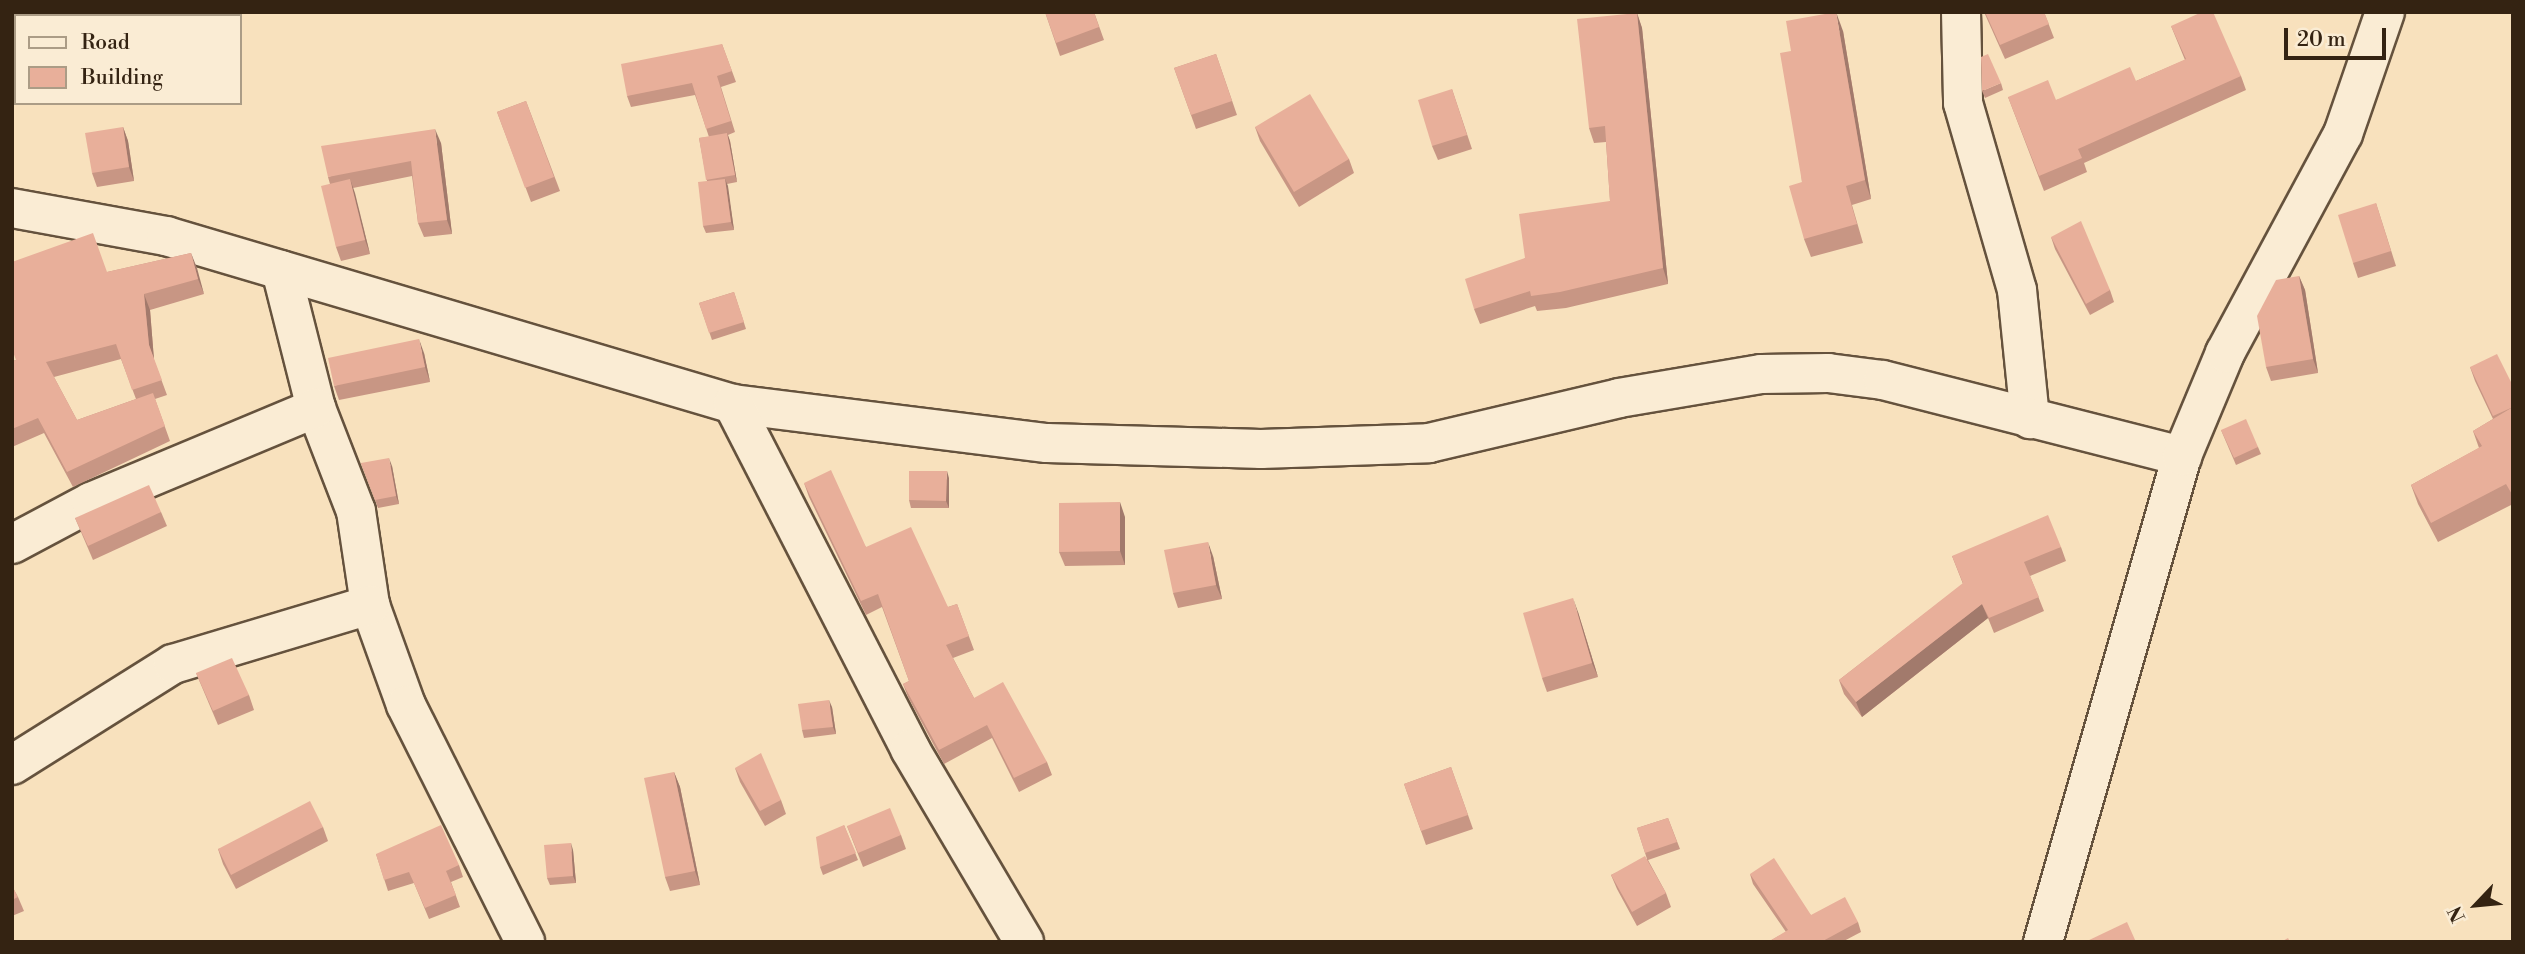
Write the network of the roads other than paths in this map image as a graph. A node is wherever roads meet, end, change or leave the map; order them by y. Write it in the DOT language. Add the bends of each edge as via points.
graph roads {
  1 [pos="1961,12"];
  2 [pos="2385,12"];
  3 [pos="12,208"];
  4 [pos="281,271"];
  5 [pos="733,404"];
  6 [pos="317,408"];
  7 [pos="2030,419"];
  8 [pos="2182,456"];
  9 [pos="12,544"];
  10 [pos="370,605"];
  11 [pos="12,765"];
  12 [pos="525,942"];
  13 [pos="1024,942"];
  14 [pos="2043,942"];
  1 -- 7 [label="street" via="1964,103 2017,289"];
  2 -- 8 [label="street" via="2343,134 2225,353"];
  3 -- 4 [label="street" via="166,236"];
  4 -- 5 [label="street"];
  4 -- 6 [label="street"];
  5 -- 7 [label="street" via="1047,443 1366,447 1429,443 1619,398 1761,374 1828,373 1883,380"];
  5 -- 13 [label="street" via="909,749"];
  6 -- 9 [label="street" via="91,502"];
  6 -- 10 [label="street" via="356,511"];
  7 -- 8 [label="street"];
  8 -- 14 [label="street"];
  10 -- 11 [label="street" via="173,664"];
  10 -- 12 [label="street" via="443,789"];
}
